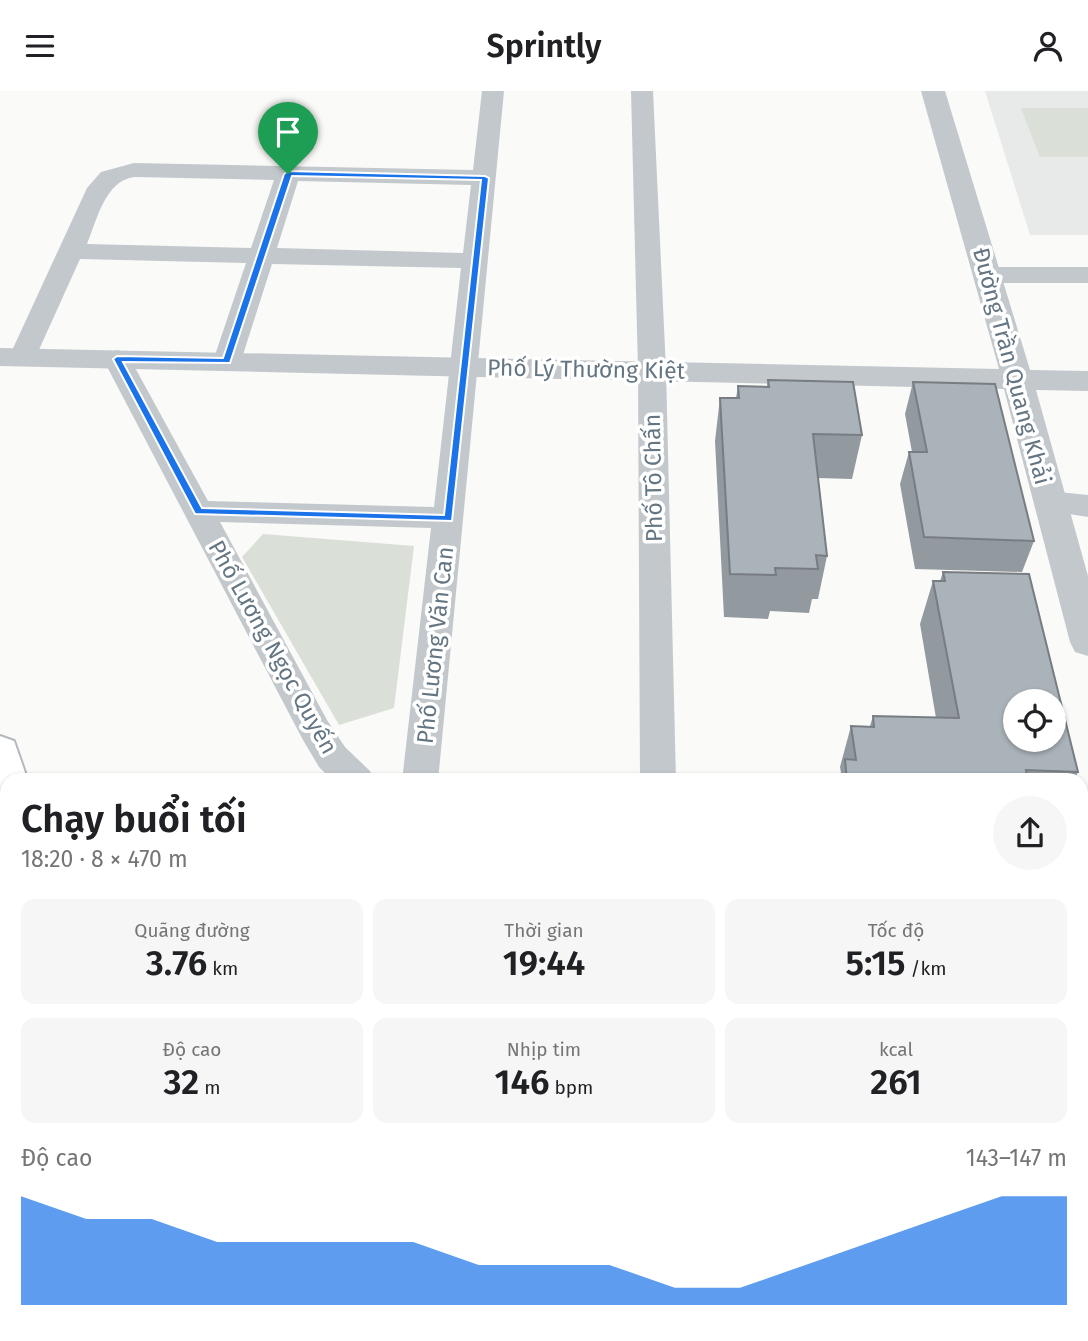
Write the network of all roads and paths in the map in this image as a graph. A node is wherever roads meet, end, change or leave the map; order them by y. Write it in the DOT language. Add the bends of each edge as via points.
graph roads {
  1 [pos="493,91"];
  2 [pos="642,91"];
  3 [pos="933,91"];
  4 [pos="288,174"];
  5 [pos="485,178"];
  6 [pos="70,251"];
  7 [pos="261,255"];
  8 [pos="476,261"];
  9 [pos="989,275"];
  10 [pos="1088,275"];
  11 [pos="11,357"];
  12 [pos="117,359"];
  13 [pos="227,361"];
  14 [pos="465,366"];
  15 [pos="652,370"];
  16 [pos="1016,379"];
  17 [pos="1088,381"];
  18 [pos="1049,502"];
  19 [pos="1088,506"];
  20 [pos="198,512"];
  21 [pos="449,519"];
  22 [pos="1088,642"];
  23 [pos="0,752"];
  24 [pos="6,773"];
  25 [pos="349,773"];
  26 [pos="421,773"];
  27 [pos="658,773"];
  1 -- 5 [label="street, Phố Lương Văn Can"];
  2 -- 15 [label="street, Phố Tô Chấn"];
  3 -- 9 [label="street, Đường Trần Quang Khải"];
  4 -- 5 [label="street"];
  4 -- 6 [label="street" via="116,173 99,188"];
  4 -- 7 [label="street"];
  5 -- 8 [label="street, Phố Lương Văn Can"];
  6 -- 7 [label="street"];
  6 -- 11 [label="street"];
  7 -- 8 [label="street"];
  7 -- 13 [label="street"];
  8 -- 14 [label="street, Phố Lương Văn Can"];
  9 -- 10 [label="street"];
  9 -- 16 [label="street, Đường Trần Quang Khải"];
  11 -- 12 [label="street, Phố Lý Thường Kiệt"];
  12 -- 13 [label="street, Phố Lý Thường Kiệt"];
  12 -- 20 [label="street, Phố Lương Ngọc Quyến"];
  13 -- 14 [label="street, Phố Lý Thường Kiệt"];
  14 -- 15 [label="street, Phố Lý Thường Kiệt"];
  14 -- 21 [label="street, Phố Lương Văn Can"];
  15 -- 16 [label="street, Phố Lý Thường Kiệt"];
  15 -- 27 [label="street, Phố Tô Chấn"];
  16 -- 17 [label="street, Phố Lý Thường Kiệt"];
  16 -- 18 [label="street, Đường Trần Quang Khải"];
  18 -- 19 [label="street"];
  18 -- 22 [label="street, Đường Trần Quang Khải"];
  20 -- 21 [label="street"];
  20 -- 25 [label="street, Phố Lương Ngọc Quyến" via="315,730"];
  21 -- 26 [label="street, Phố Lương Văn Can"];
  23 -- 24 [label="highway"];
}
